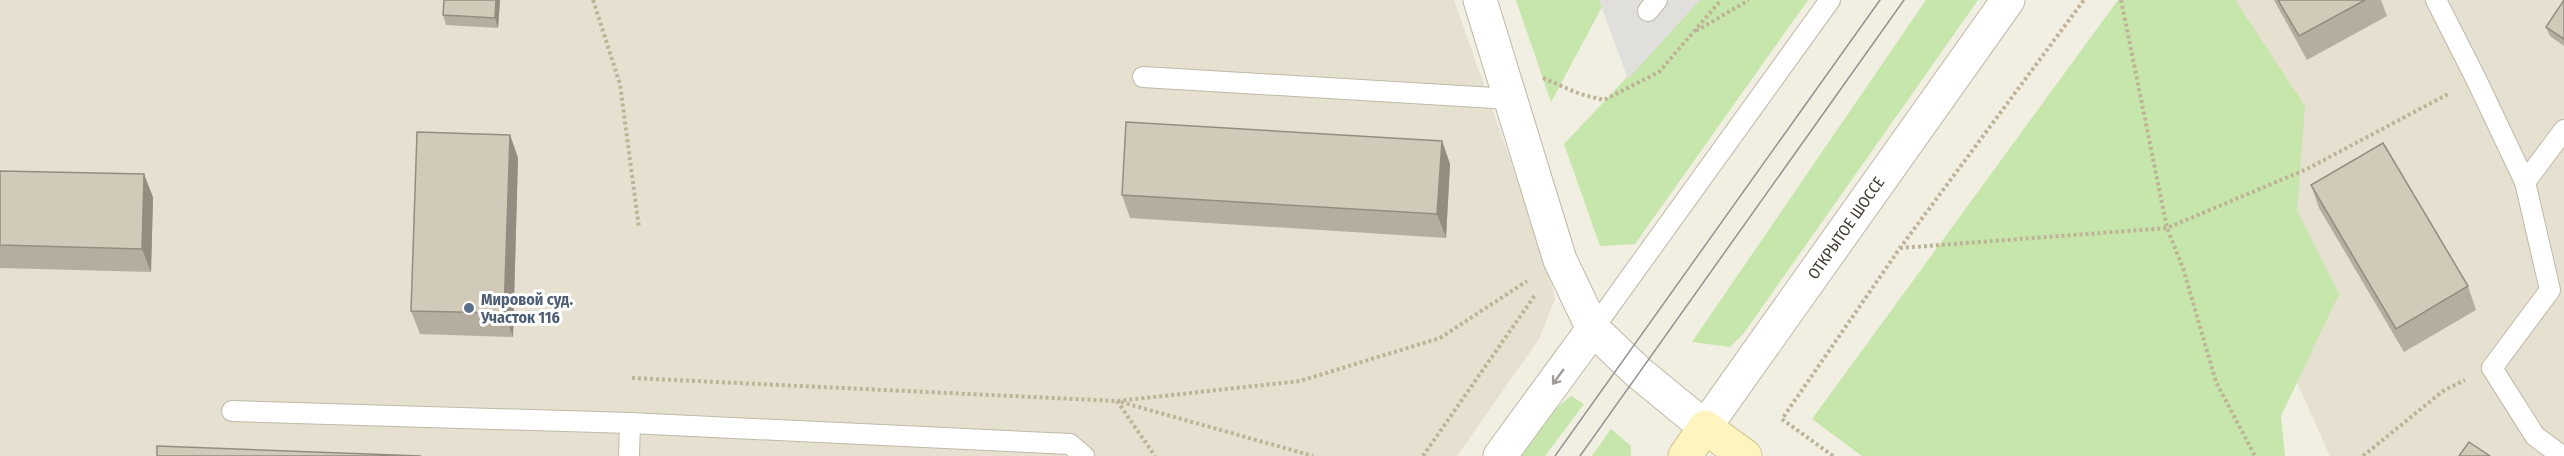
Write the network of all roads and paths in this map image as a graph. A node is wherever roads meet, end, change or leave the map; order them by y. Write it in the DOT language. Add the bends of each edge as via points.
graph roads {
  1 [pos="593,0"];
  2 [pos="1480,0"];
  3 [pos="1646,0"];
  4 [pos="1657,0"];
  5 [pos="1721,0"];
  6 [pos="1749,0"];
  7 [pos="1830,0"];
  8 [pos="2008,0"];
  9 [pos="2084,0"];
  10 [pos="2121,0"];
  11 [pos="2436,0"];
  12 [pos="1692,33"];
  13 [pos="1500,60"];
  14 [pos="1143,77"];
  15 [pos="2476,79"];
  16 [pos="1511,99"];
  17 [pos="2564,130"];
  18 [pos="2524,182"];
  19 [pos="639,228"];
  20 [pos="2167,228"];
  21 [pos="1900,248"];
  22 [pos="1560,260"];
  23 [pos="1593,330"];
  24 [pos="2492,368"];
  25 [pos="632,378"];
  26 [pos="1117,400"];
  27 [pos="232,411"];
  28 [pos="630,423"];
  29 [pos="1705,427"];
  30 [pos="629,456"];
  31 [pos="1084,456"];
  32 [pos="1155,456"];
  33 [pos="1313,456"];
  34 [pos="1423,456"];
  35 [pos="1500,456"];
  36 [pos="1685,456"];
  37 [pos="1745,456"];
  38 [pos="1833,456"];
  39 [pos="2255,456"];
  40 [pos="2363,456"];
  41 [pos="2562,456"];
  1 -- 19 [label="path" via="620,84"];
  2 -- 13 [label="street"];
  3 -- 4 [label="lane" via="1648,11"];
  5 -- 12 [label="path"];
  6 -- 12 [label="path"];
  7 -- 23 [label="lane"];
  8 -- 29 [label="street, ОТКРЫТОЕ ШОССЕ"];
  9 -- 21 [label="path"];
  10 -- 20 [label="path"];
  11 -- 15 [label="lane"];
  12 -- 13 [label="path" via="1659,72 1604,100 1580,94"];
  13 -- 16 [label="street"];
  14 -- 16 [label="lane"];
  15 -- 18 [label="lane"];
  15 -- 20 [label="path" via="2307,170"];
  16 -- 22 [label="street"];
  17 -- 18 [label="lane"];
  18 -- 24 [label="lane" via="2550,290"];
  20 -- 21 [label="path"];
  20 -- 39 [label="path" via="2183,268 2216,382"];
  21 -- 38 [label="path" via="1782,418"];
  22 -- 23 [label="street"];
  22 -- 26 [label="path" via="1440,338 1300,381"];
  22 -- 34 [label="path"];
  23 -- 29 [label="street"];
  23 -- 35 [label="street, one-way"];
  24 -- 40 [label="path" via="2443,391"];
  24 -- 41 [label="lane" via="2535,436"];
  25 -- 26 [label="path"];
  26 -- 32 [label="path"];
  26 -- 33 [label="path"];
  27 -- 28 [label="lane"];
  28 -- 30 [label="lane"];
  28 -- 31 [label="lane" via="1070,444"];
  29 -- 36 [label="street, ОТКРЫТОЕ ШОССЕ"];
  29 -- 37 [label="street"];
}
